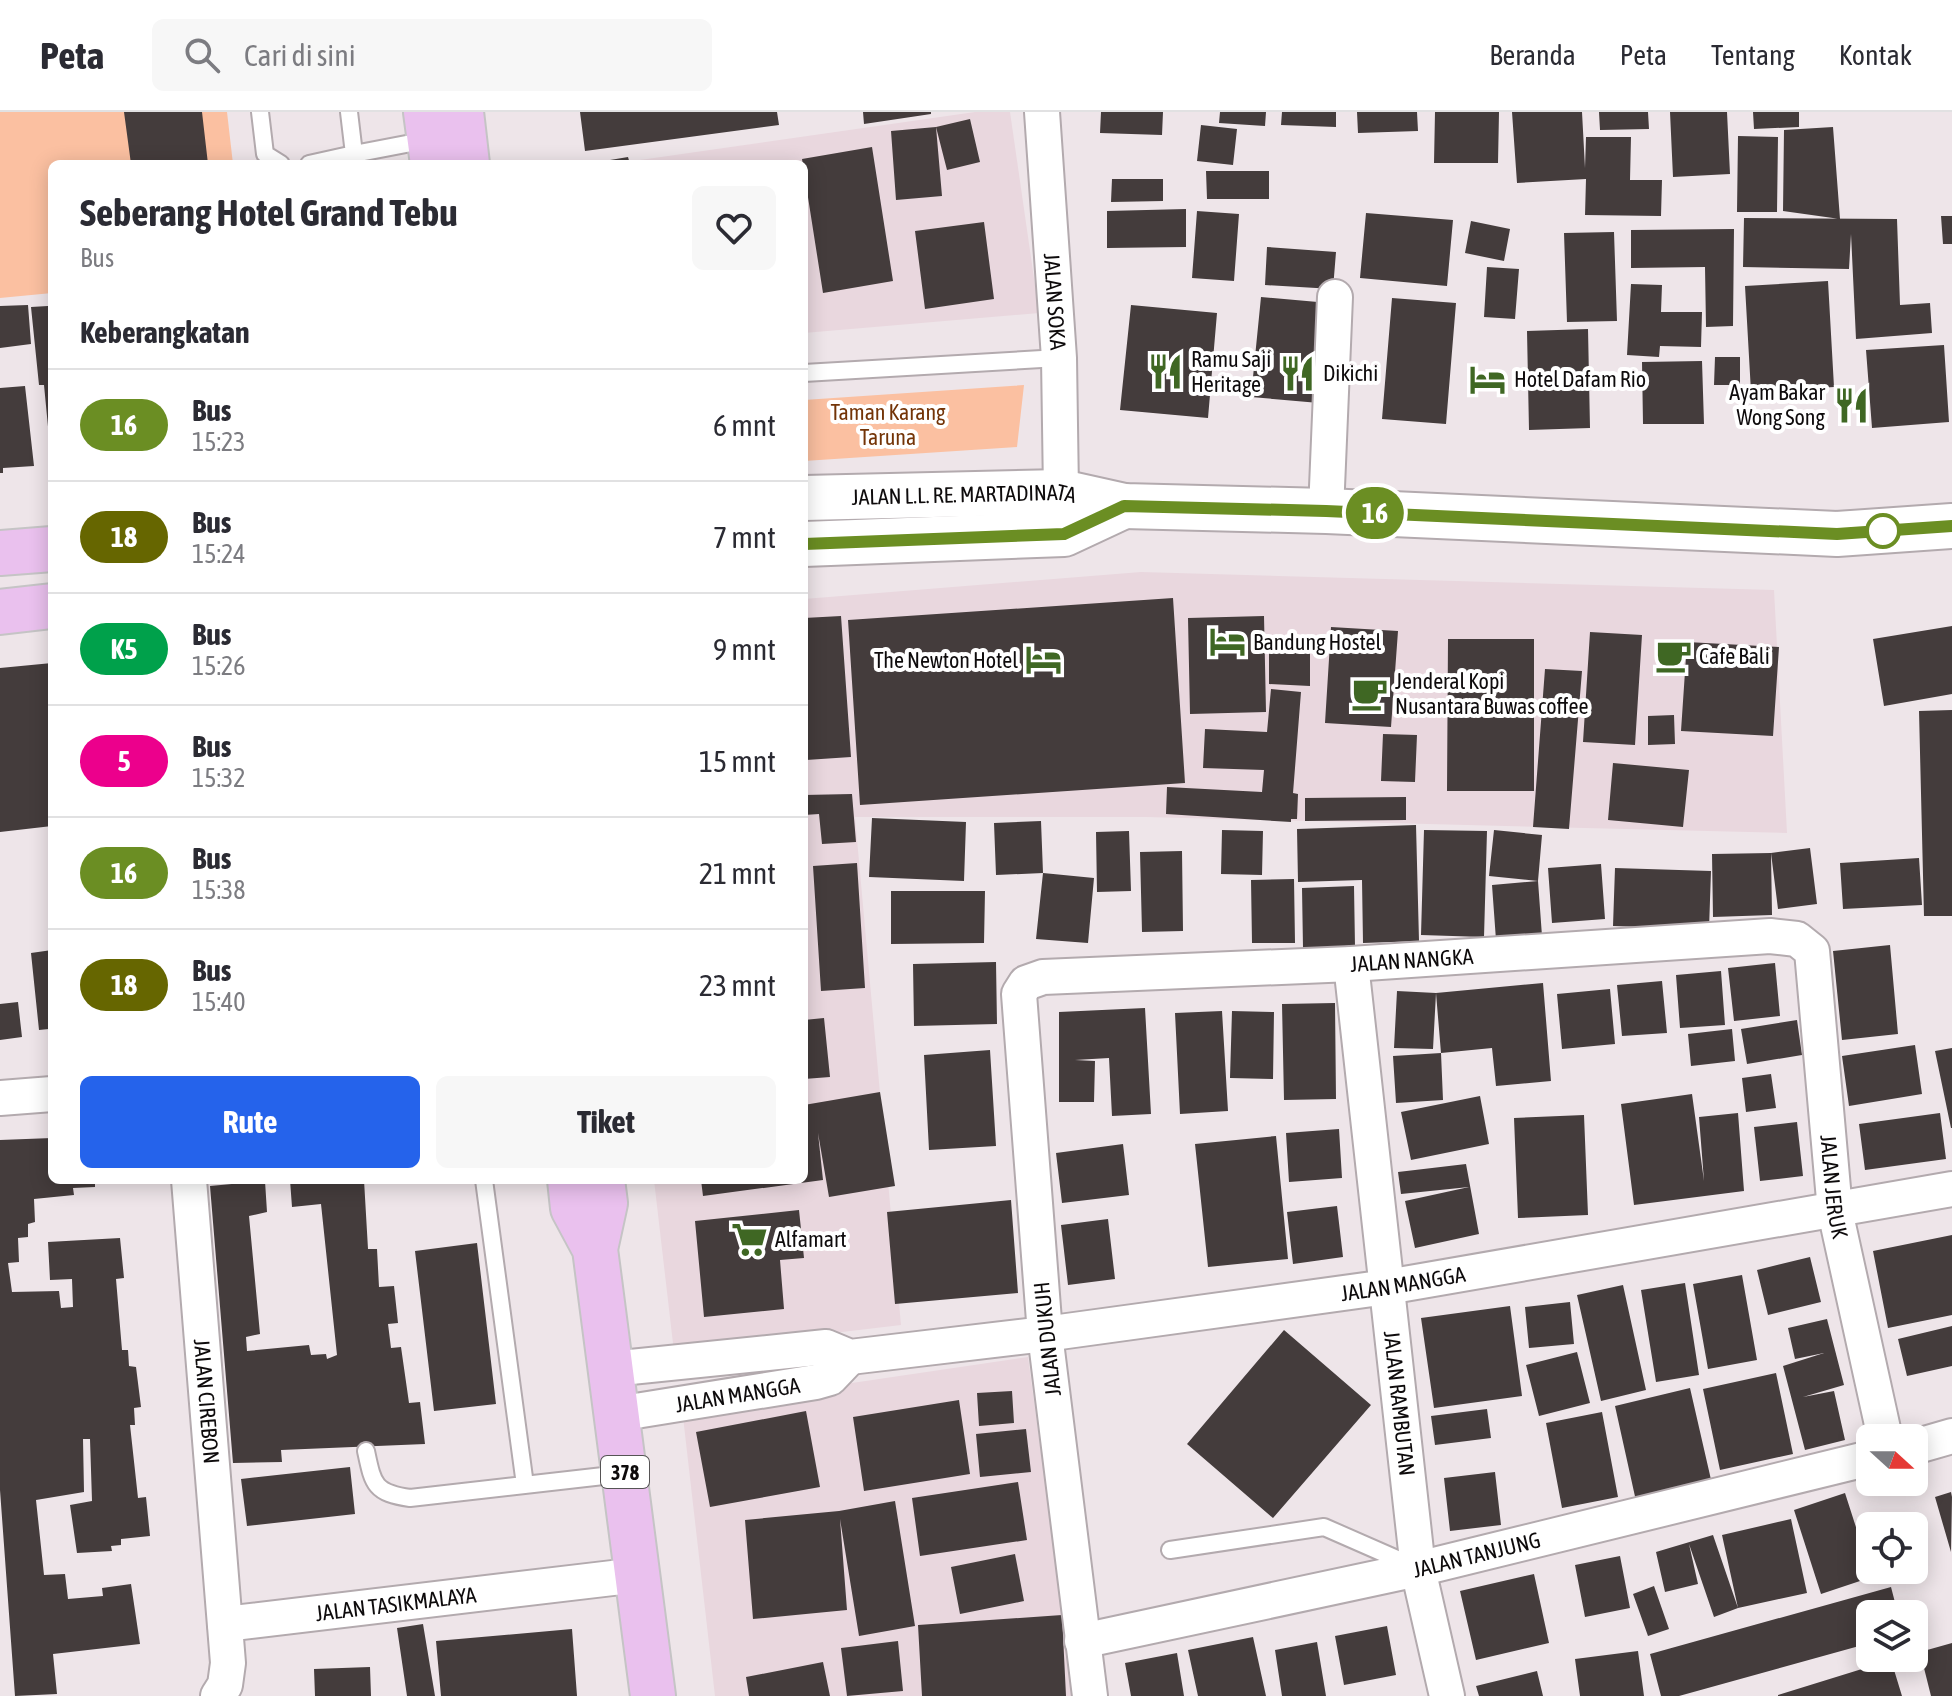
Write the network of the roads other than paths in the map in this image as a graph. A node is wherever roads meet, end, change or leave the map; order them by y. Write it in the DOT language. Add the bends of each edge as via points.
graph roads {
  1 [pos="260,112"];
  2 [pos="349,112"];
  3 [pos="1042,112"];
  4 [pos="437,132"];
  5 [pos="354,154"];
  6 [pos="275,160"];
  7 [pos="327,160"];
  8 [pos="463,160"];
  9 [pos="1335,297"];
  10 [pos="1059,358"];
  11 [pos="808,373"];
  12 [pos="1061,492"];
  13 [pos="808,498"];
  14 [pos="1124,506"];
  15 [pos="1326,511"];
  16 [pos="1951,531"];
  17 [pos="808,544"];
  18 [pos="48,549"];
  19 [pos="0,553"];
  20 [pos="48,606"];
  21 [pos="0,612"];
  22 [pos="1797,939"];
  23 [pos="1351,964"];
  24 [pos="1026,983"];
  25 [pos="48,1094"];
  26 [pos="0,1098"];
  27 [pos="189,1184"];
  28 [pos="485,1184"];
  29 [pos="570,1184"];
  30 [pos="603,1184"];
  31 [pos="1952,1189"];
  32 [pos="1835,1211"];
  33 [pos="595,1249"];
  34 [pos="1387,1287"];
  35 [pos="1045,1334"];
  36 [pos="850,1357"];
  37 [pos="611,1369"];
  38 [pos="617,1414"];
  39 [pos="1882,1424"];
  40 [pos="1952,1436"];
  41 [pos="1928,1443"];
  42 [pos="366,1451"];
  43 [pos="1856,1461"];
  44 [pos="625,1474"];
  45 [pos="525,1485"];
  46 [pos="1170,1550"];
  47 [pos="1418,1569"];
  48 [pos="638,1575"];
  49 [pos="225,1624"];
  50 [pos="1082,1641"];
  51 [pos="218,1696"];
  52 [pos="653,1696"];
  53 [pos="1090,1696"];
  54 [pos="1447,1696"];
  1 -- 6 [label="lane" via="265,154"];
  2 -- 5 [label="lane"];
  3 -- 10 [label="street, JALAN SOKA"];
  4 -- 5 [label="lane"];
  4 -- 8 [label="main road"];
  5 -- 7 [label="lane"];
  9 -- 15 [label="street"];
  10 -- 11 [label="lane"];
  10 -- 12 [label="street, JALAN SOKA"];
  12 -- 13 [label="main road, JALAN L.L. RE. MARTADINATA"];
  12 -- 14 [label="main road, JALAN L.L. RE. MARTADINATA"];
  14 -- 15 [label="main road, JALAN L.L. RE. MARTADINATA"];
  14 -- 17 [label="main road, JALAN L.L. RE. MARTADINATA" via="1064,534"];
  15 -- 16 [label="main road, JALAN L.L. RE. MARTADINATA" via="1837,534"];
  18 -- 19 [label="main road"];
  20 -- 21 [label="main road"];
  22 -- 23 [label="street, JALAN NANGKA" via="1770,936"];
  22 -- 32 [label="street, JALAN JERUK" via="1812,951"];
  23 -- 24 [label="street, JALAN NANGKA" via="1043,977"];
  23 -- 34 [label="street, JALAN RAMBUTAN"];
  24 -- 35 [label="street, JALAN DUKUH" via="1019,994"];
  25 -- 26 [label="street"];
  27 -- 49 [label="street, JALAN CIREBON"];
  28 -- 45 [label="lane"];
  29 -- 33 [label="main road, 378" via="573,1208"];
  30 -- 33 [label="main road, 378" via="605,1203"];
  31 -- 32 [label="street, JALAN MANGGA"];
  32 -- 34 [label="street, JALAN MANGGA"];
  32 -- 39 [label="street, JALAN JERUK"];
  33 -- 37 [label="main road, 378"];
  34 -- 35 [label="street, JALAN MANGGA"];
  34 -- 47 [label="street, JALAN RAMBUTAN"];
  35 -- 36 [label="street, JALAN MANGGA"];
  35 -- 50 [label="street, JALAN DUKUH"];
  36 -- 37 [label="street, JALAN MANGGA" via="826,1347"];
  36 -- 38 [label="street, JALAN MANGGA" via="830,1378 816,1382"];
  37 -- 38 [label="main road, 378"];
  38 -- 44 [label="main road, 378"];
  40 -- 41 [label="street"];
  42 -- 45 [label="lane" via="372,1482 388,1495 410,1498"];
  43 -- 47 [label="street, JALAN TANJUNG"];
  44 -- 45 [label="lane"];
  44 -- 48 [label="main road, 378"];
  46 -- 47 [label="lane" via="1324,1527"];
  47 -- 50 [label="street, JALAN TANJUNG"];
  47 -- 54 [label="street, JALAN RAMBUTAN"];
  48 -- 49 [label="street, JALAN TASIKMALAYA"];
  48 -- 52 [label="main road, 378"];
  49 -- 51 [label="street" via="228,1663"];
  50 -- 53 [label="street, JALAN DUKUH"];
}
